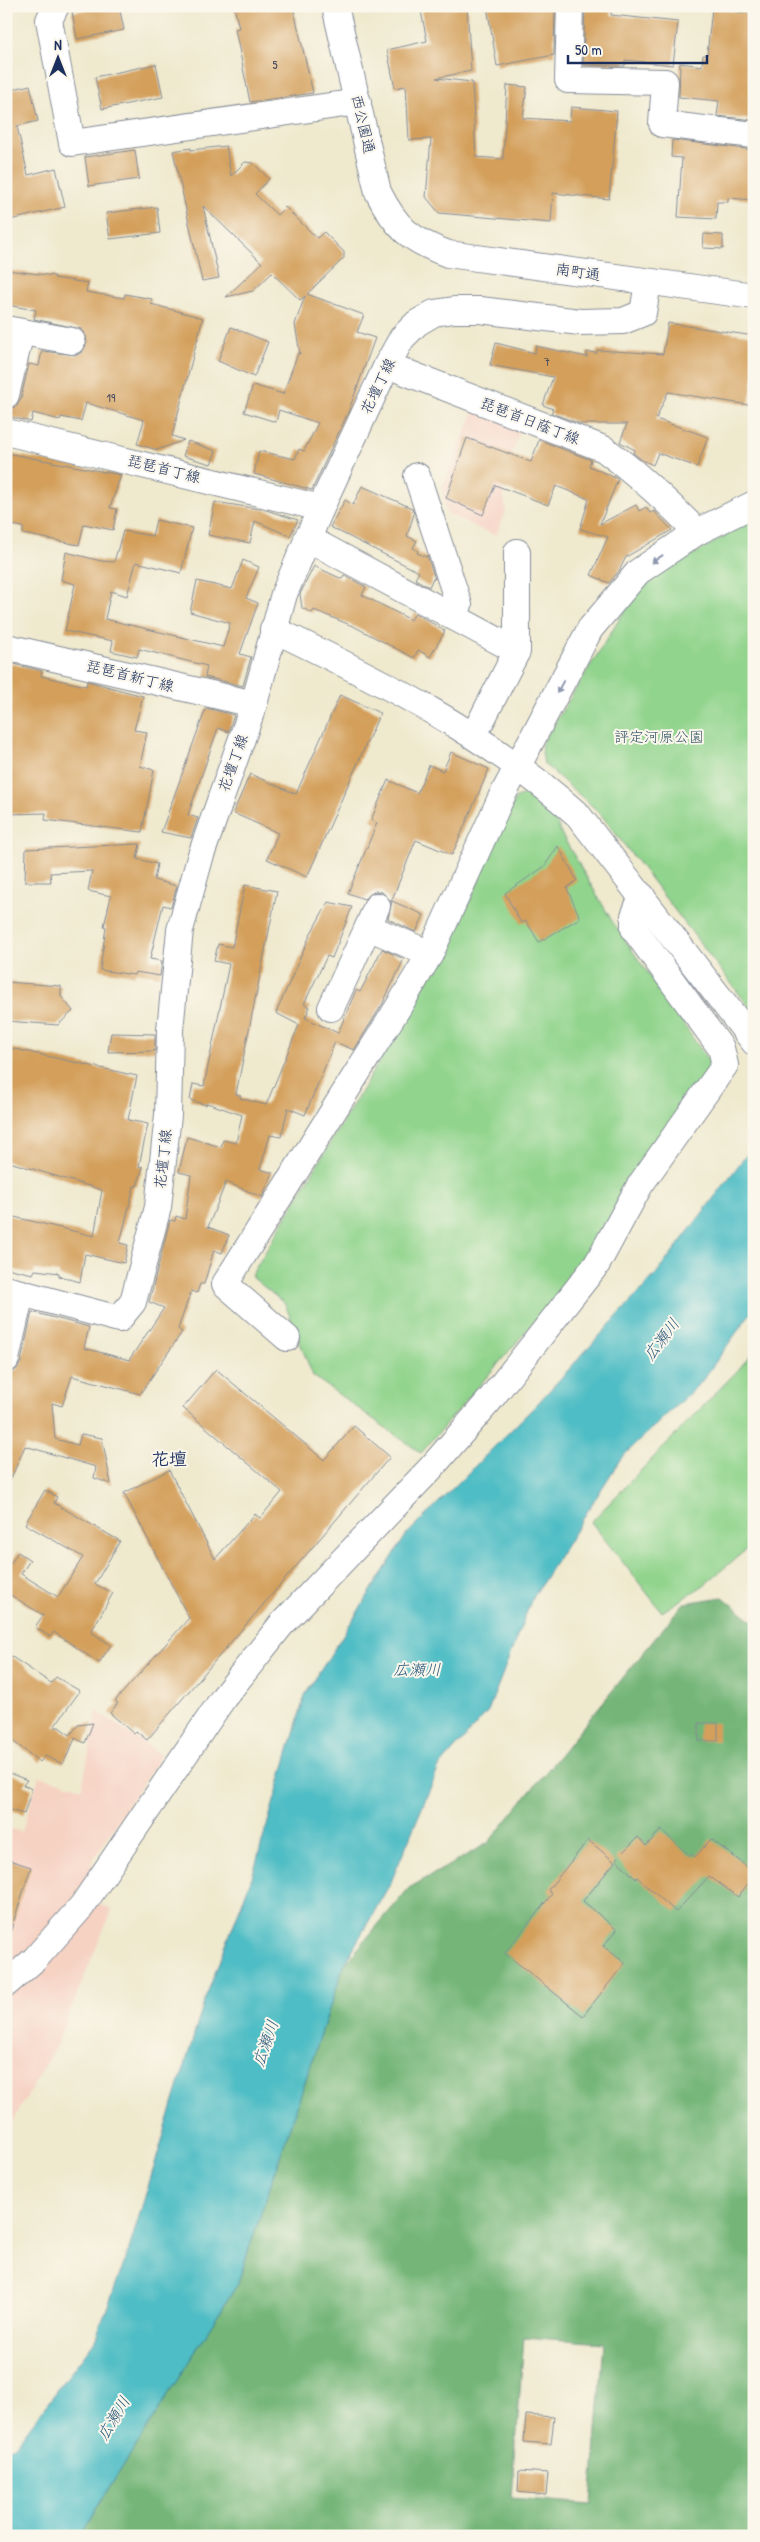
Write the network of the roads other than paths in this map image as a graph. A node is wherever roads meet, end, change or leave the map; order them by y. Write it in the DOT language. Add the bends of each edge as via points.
graph roads {
  1 [pos="56,6"];
  2 [pos="335,6"];
  3 [pos="570,6"];
  4 [pos="358,102"];
  5 [pos="754,135"];
  6 [pos="407,235"];
  7 [pos="648,282"];
  8 [pos="754,296"];
  9 [pos="14,330"];
  10 [pos="72,341"];
  11 [pos="387,365"];
  12 [pos="6,395"];
  13 [pos="6,432"];
  14 [pos="417,476"];
  15 [pos="754,504"];
  16 [pos="321,508"];
  17 [pos="697,532"];
  18 [pos="307,538"];
  19 [pos="517,552"];
  20 [pos="454,617"];
  21 [pos="273,629"];
  22 [pos="6,647"];
  23 [pos="517,651"];
  24 [pos="254,704"];
  25 [pos="474,735"];
  26 [pos="518,766"];
  27 [pos="642,896"];
  28 [pos="430,954"];
  29 [pos="331,1008"];
  30 [pos="754,1042"];
  31 [pos="14,1291"];
  32 [pos="287,1338"];
  33 [pos="6,1359"];
  34 [pos="6,1984"];
  1 -- 4 [label="street" via="49,20 72,143"];
  2 -- 4 [label="street, 西公園通"];
  3 -- 5 [label="street" via="568,80 665,82 662,124"];
  4 -- 6 [label="street, 西公園通" via="378,192 389,215"];
  6 -- 7 [label="street, 南町通" via="448,254"];
  7 -- 8 [label="street, 南町通"];
  7 -- 11 [label="street, 花壇丁線" via="643,313 623,321 580,322 480,310 434,314 417,323 402,338"];
  9 -- 10 [label="street"];
  9 -- 12 [label="street"];
  11 -- 16 [label="street, 花壇丁線"];
  11 -- 17 [label="street, 琵琶首日蔭丁線" via="604,450 662,496"];
  13 -- 16 [label="street, 琵琶首丁線"];
  14 -- 20 [label="street" via="459,605"];
  15 -- 17 [label="street"];
  16 -- 18 [label="street, 花壇丁線"];
  17 -- 26 [label="street, one-way" via="638,572 590,629"];
  18 -- 20 [label="street"];
  18 -- 21 [label="street, 花壇丁線"];
  19 -- 23 [label="street"];
  20 -- 23 [label="street"];
  21 -- 24 [label="street, 花壇丁線"];
  21 -- 25 [label="street" via="374,678"];
  22 -- 24 [label="street, 琵琶首新丁線"];
  23 -- 25 [label="street"];
  24 -- 31 [label="street, 花壇丁線" via="200,858 180,930 170,1030 168,1115 158,1207 133,1302 119,1319"];
  25 -- 26 [label="street"];
  26 -- 27 [label="street" via="578,815"];
  26 -- 28 [label="street"];
  27 -- 30 [label="street"];
  27 -- 34 [label="street" via="634,916 634,929 720,1048 725,1065 640,1185 597,1264 489,1401 431,1468 281,1625 224,1697 82,1906 35,1959"];
  28 -- 29 [label="street" via="373,916"];
  28 -- 32 [label="street" via="225,1284"];
  31 -- 33 [label="street, 花壇丁線"];
}
